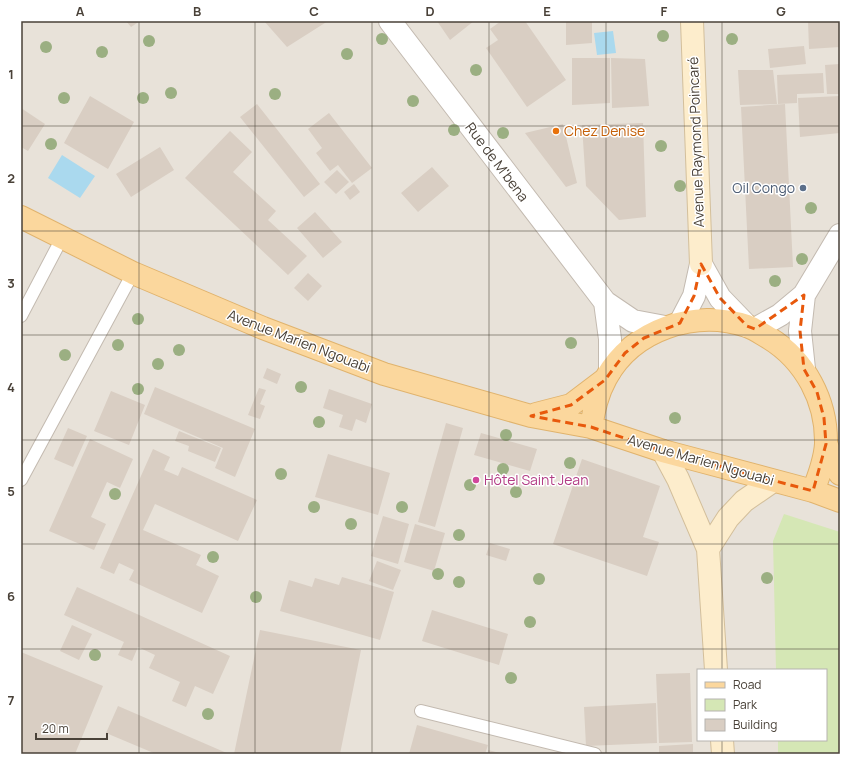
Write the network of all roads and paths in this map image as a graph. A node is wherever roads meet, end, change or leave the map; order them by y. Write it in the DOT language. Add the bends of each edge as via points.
graph roads {
  1 [pos="390,21"];
  2 [pos="692,21"];
  3 [pos="21,217"];
  4 [pos="840,235"];
  5 [pos="62,238"];
  6 [pos="701,264"];
  7 [pos="133,273"];
  8 [pos="804,295"];
  9 [pos="605,302"];
  10 [pos="21,316"];
  11 [pos="673,325"];
  12 [pos="751,328"];
  13 [pos="804,369"];
  14 [pos="608,375"];
  15 [pos="531,416"];
  16 [pos="590,427"];
  17 [pos="826,444"];
  18 [pos="662,451"];
  19 [pos="840,474"];
  20 [pos="21,480"];
  21 [pos="773,481"];
  22 [pos="813,491"];
  23 [pos="840,501"];
  24 [pos="708,549"];
  25 [pos="716,669"];
  26 [pos="421,711"];
  27 [pos="722,741"];
  28 [pos="595,754"];
  29 [pos="723,754"];
  1 -- 9 [label="street, Rue de M'bena"];
  2 -- 6 [label="street, Avenue Raymond Poincaré"];
  3 -- 5 [label="main road, Avenue Marien Ngouabi"];
  4 -- 8 [label="street"];
  5 -- 7 [label="main road, Avenue Marien Ngouabi"];
  5 -- 10 [label="lane"];
  6 -- 11 [label="street" via="694,296"];
  6 -- 12 [label="street" via="720,298"];
  7 -- 15 [label="main road, Avenue Marien Ngouabi" via="263,328 384,374"];
  7 -- 20 [label="lane"];
  8 -- 12 [label="street" via="780,315"];
  8 -- 13 [label="street" via="800,332"];
  9 -- 11 [label="street, Rue de M'bena" via="633,321"];
  9 -- 14 [label="street, Rue de M'bena" via="610,339"];
  11 -- 12 [label="main road" via="714,320"];
  11 -- 14 [label="main road" via="644,338 626,353"];
  12 -- 13 [label="main road" via="782,346"];
  13 -- 17 [label="main road" via="817,392 824,418"];
  14 -- 15 [label="main road" via="571,405"];
  14 -- 16 [label="main road" via="595,402"];
  15 -- 16 [label="main road, Avenue Marien Ngouabi"];
  16 -- 18 [label="main road, Avenue Marien Ngouabi"];
  17 -- 19 [label="main road"];
  17 -- 22 [label="main road" via="822,468"];
  18 -- 21 [label="main road, Avenue Marien Ngouabi"];
  18 -- 24 [label="street" via="678,479"];
  21 -- 22 [label="main road, Avenue Marien Ngouabi"];
  21 -- 24 [label="street" via="744,501 728,518"];
  22 -- 23 [label="main road, Avenue Marien Ngouabi"];
  24 -- 25 [label="street"];
  26 -- 28 [label="lane"];
  27 -- 29 [label="street"];
}
